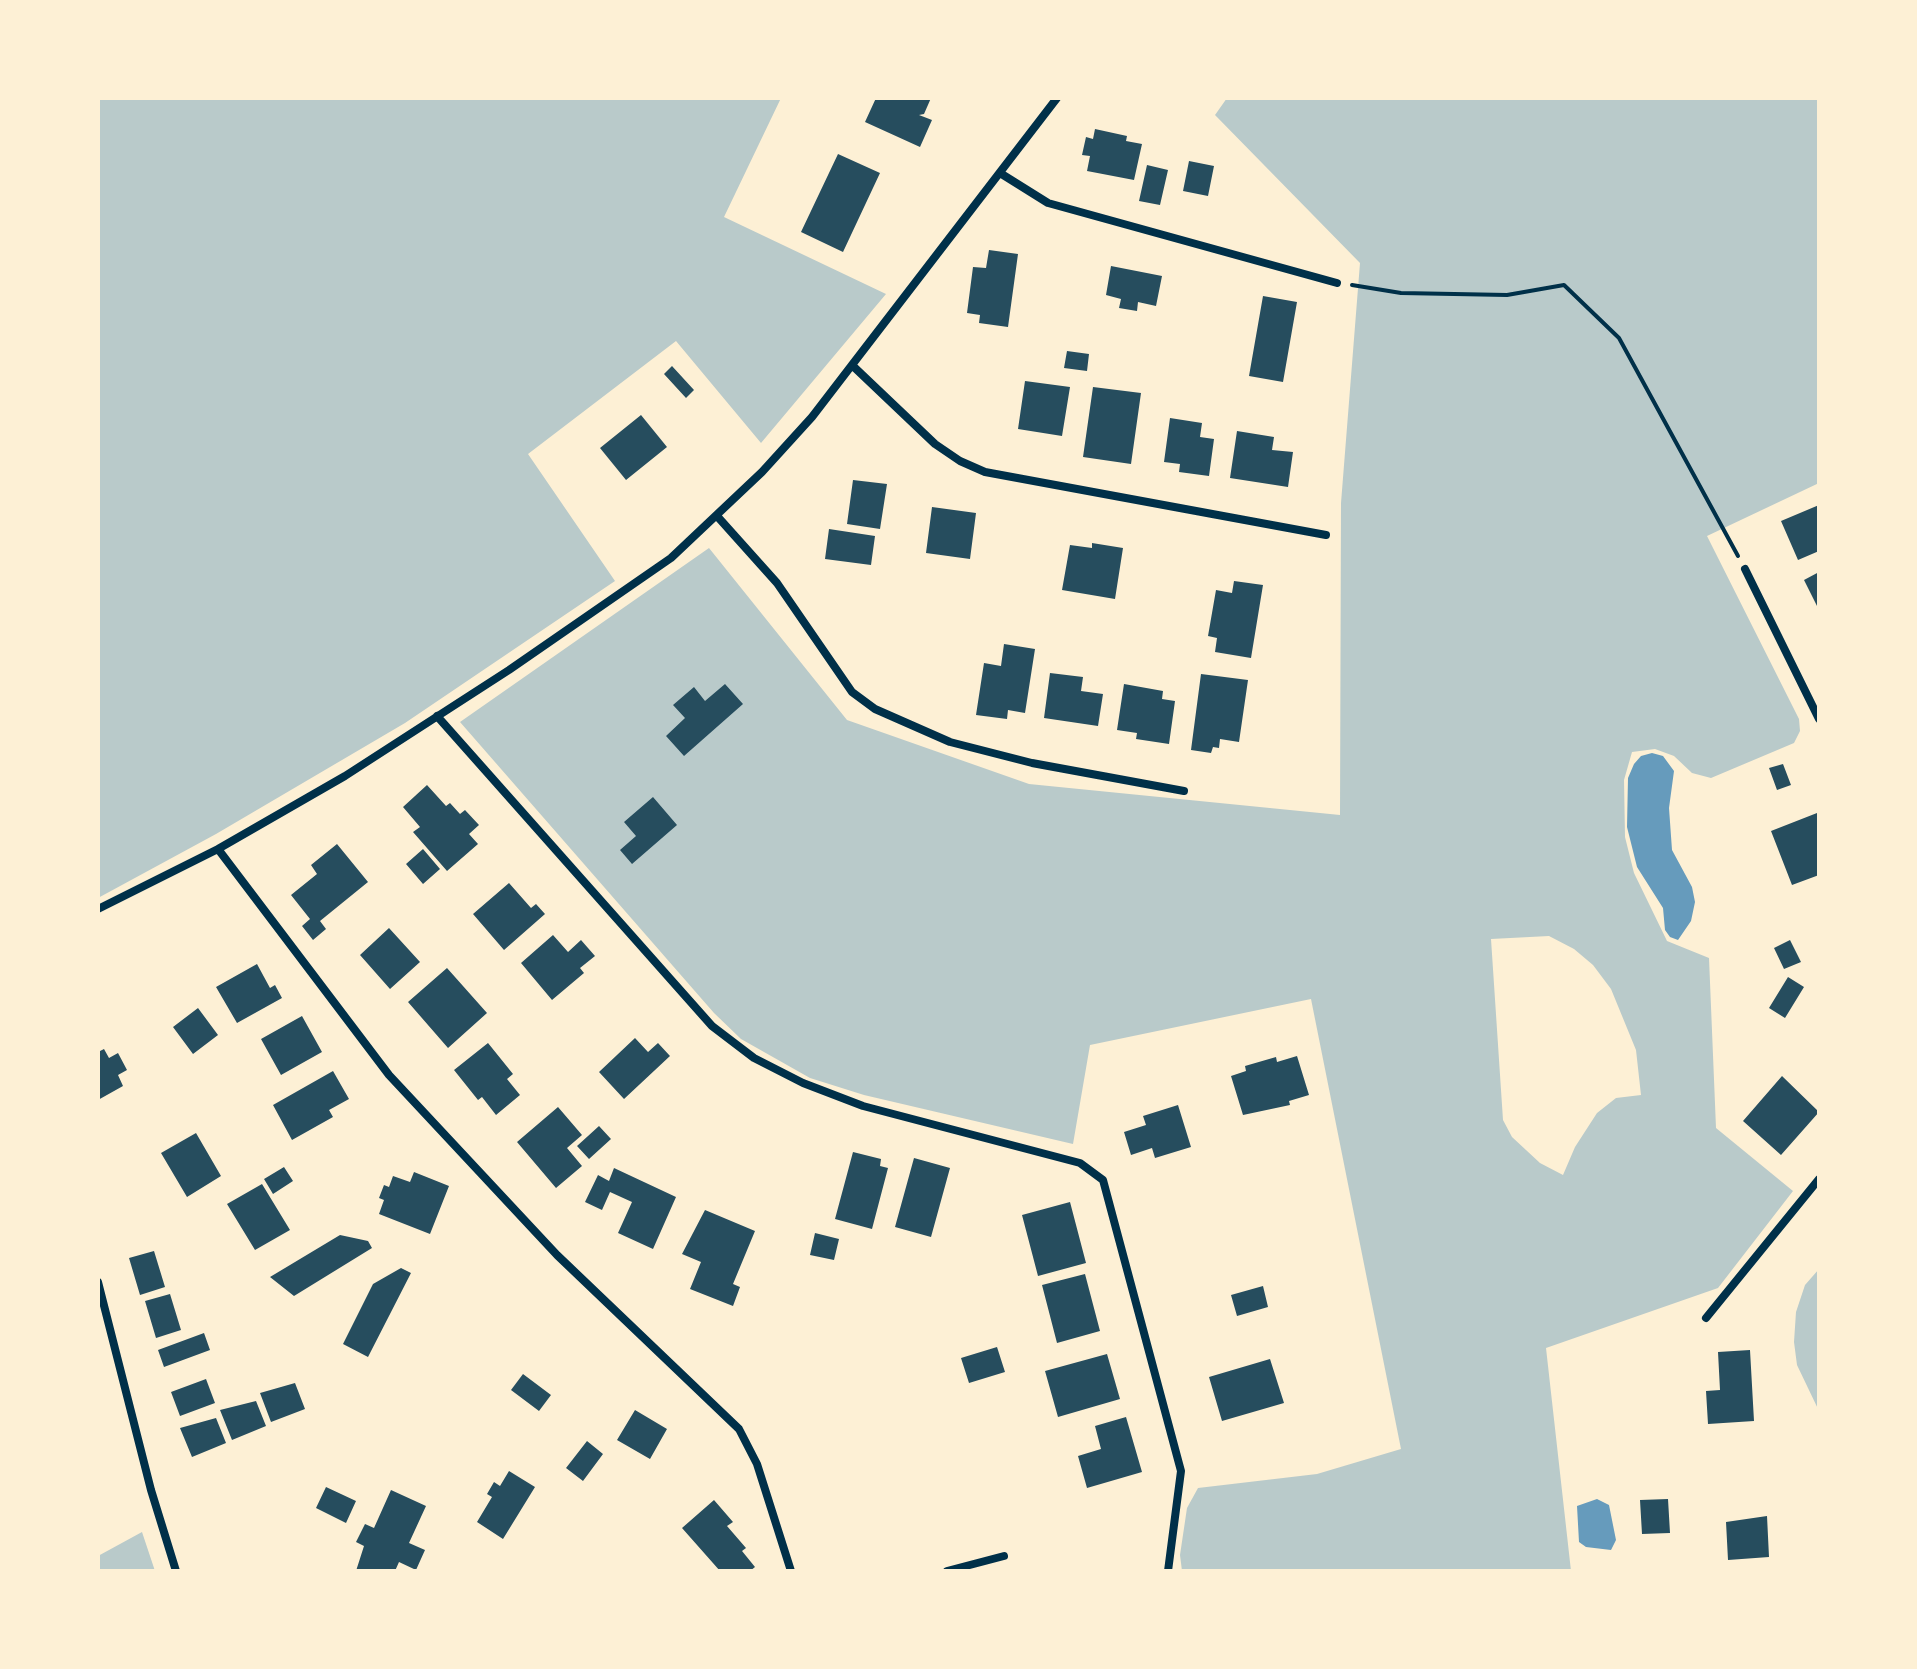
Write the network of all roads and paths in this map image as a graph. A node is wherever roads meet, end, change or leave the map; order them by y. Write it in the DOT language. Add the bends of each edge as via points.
graph roads {
  1 [pos="1057,98"];
  2 [pos="1000,173"];
  3 [pos="1337,283"];
  4 [pos="854,367"];
  5 [pos="717,516"];
  6 [pos="1326,535"];
  7 [pos="1745,569"];
  8 [pos="437,716"];
  9 [pos="1819,719"];
  10 [pos="1184,791"];
  11 [pos="218,849"];
  12 [pos="98,909"];
  13 [pos="1819,1179"];
  14 [pos="98,1282"];
  15 [pos="1706,1318"];
  16 [pos="1004,1556"];
  17 [pos="176,1571"];
  18 [pos="791,1571"];
  19 [pos="947,1571"];
  20 [pos="1168,1571"];
  1 -- 2 [label="street"];
  2 -- 3 [label="street" via="1048,203"];
  2 -- 4 [label="street"];
  3 -- 7 [label="path" via="1401,293 1507,295 1564,285 1619,338"];
  4 -- 5 [label="street"];
  4 -- 6 [label="street" via="935,444 985,472"];
  5 -- 8 [label="street" via="648,575"];
  5 -- 10 [label="street" via="777,583 852,692 875,709 977,749"];
  7 -- 9 [label="street"];
  8 -- 11 [label="street"];
  8 -- 20 [label="street" via="712,1026 754,1058 863,1106 1080,1163 1103,1180 1181,1471"];
  11 -- 12 [label="street"];
  11 -- 18 [label="street" via="389,1075 557,1255 739,1429 757,1464"];
  13 -- 15 [label="street"];
  14 -- 17 [label="street"];
  16 -- 19 [label="street"];
}
